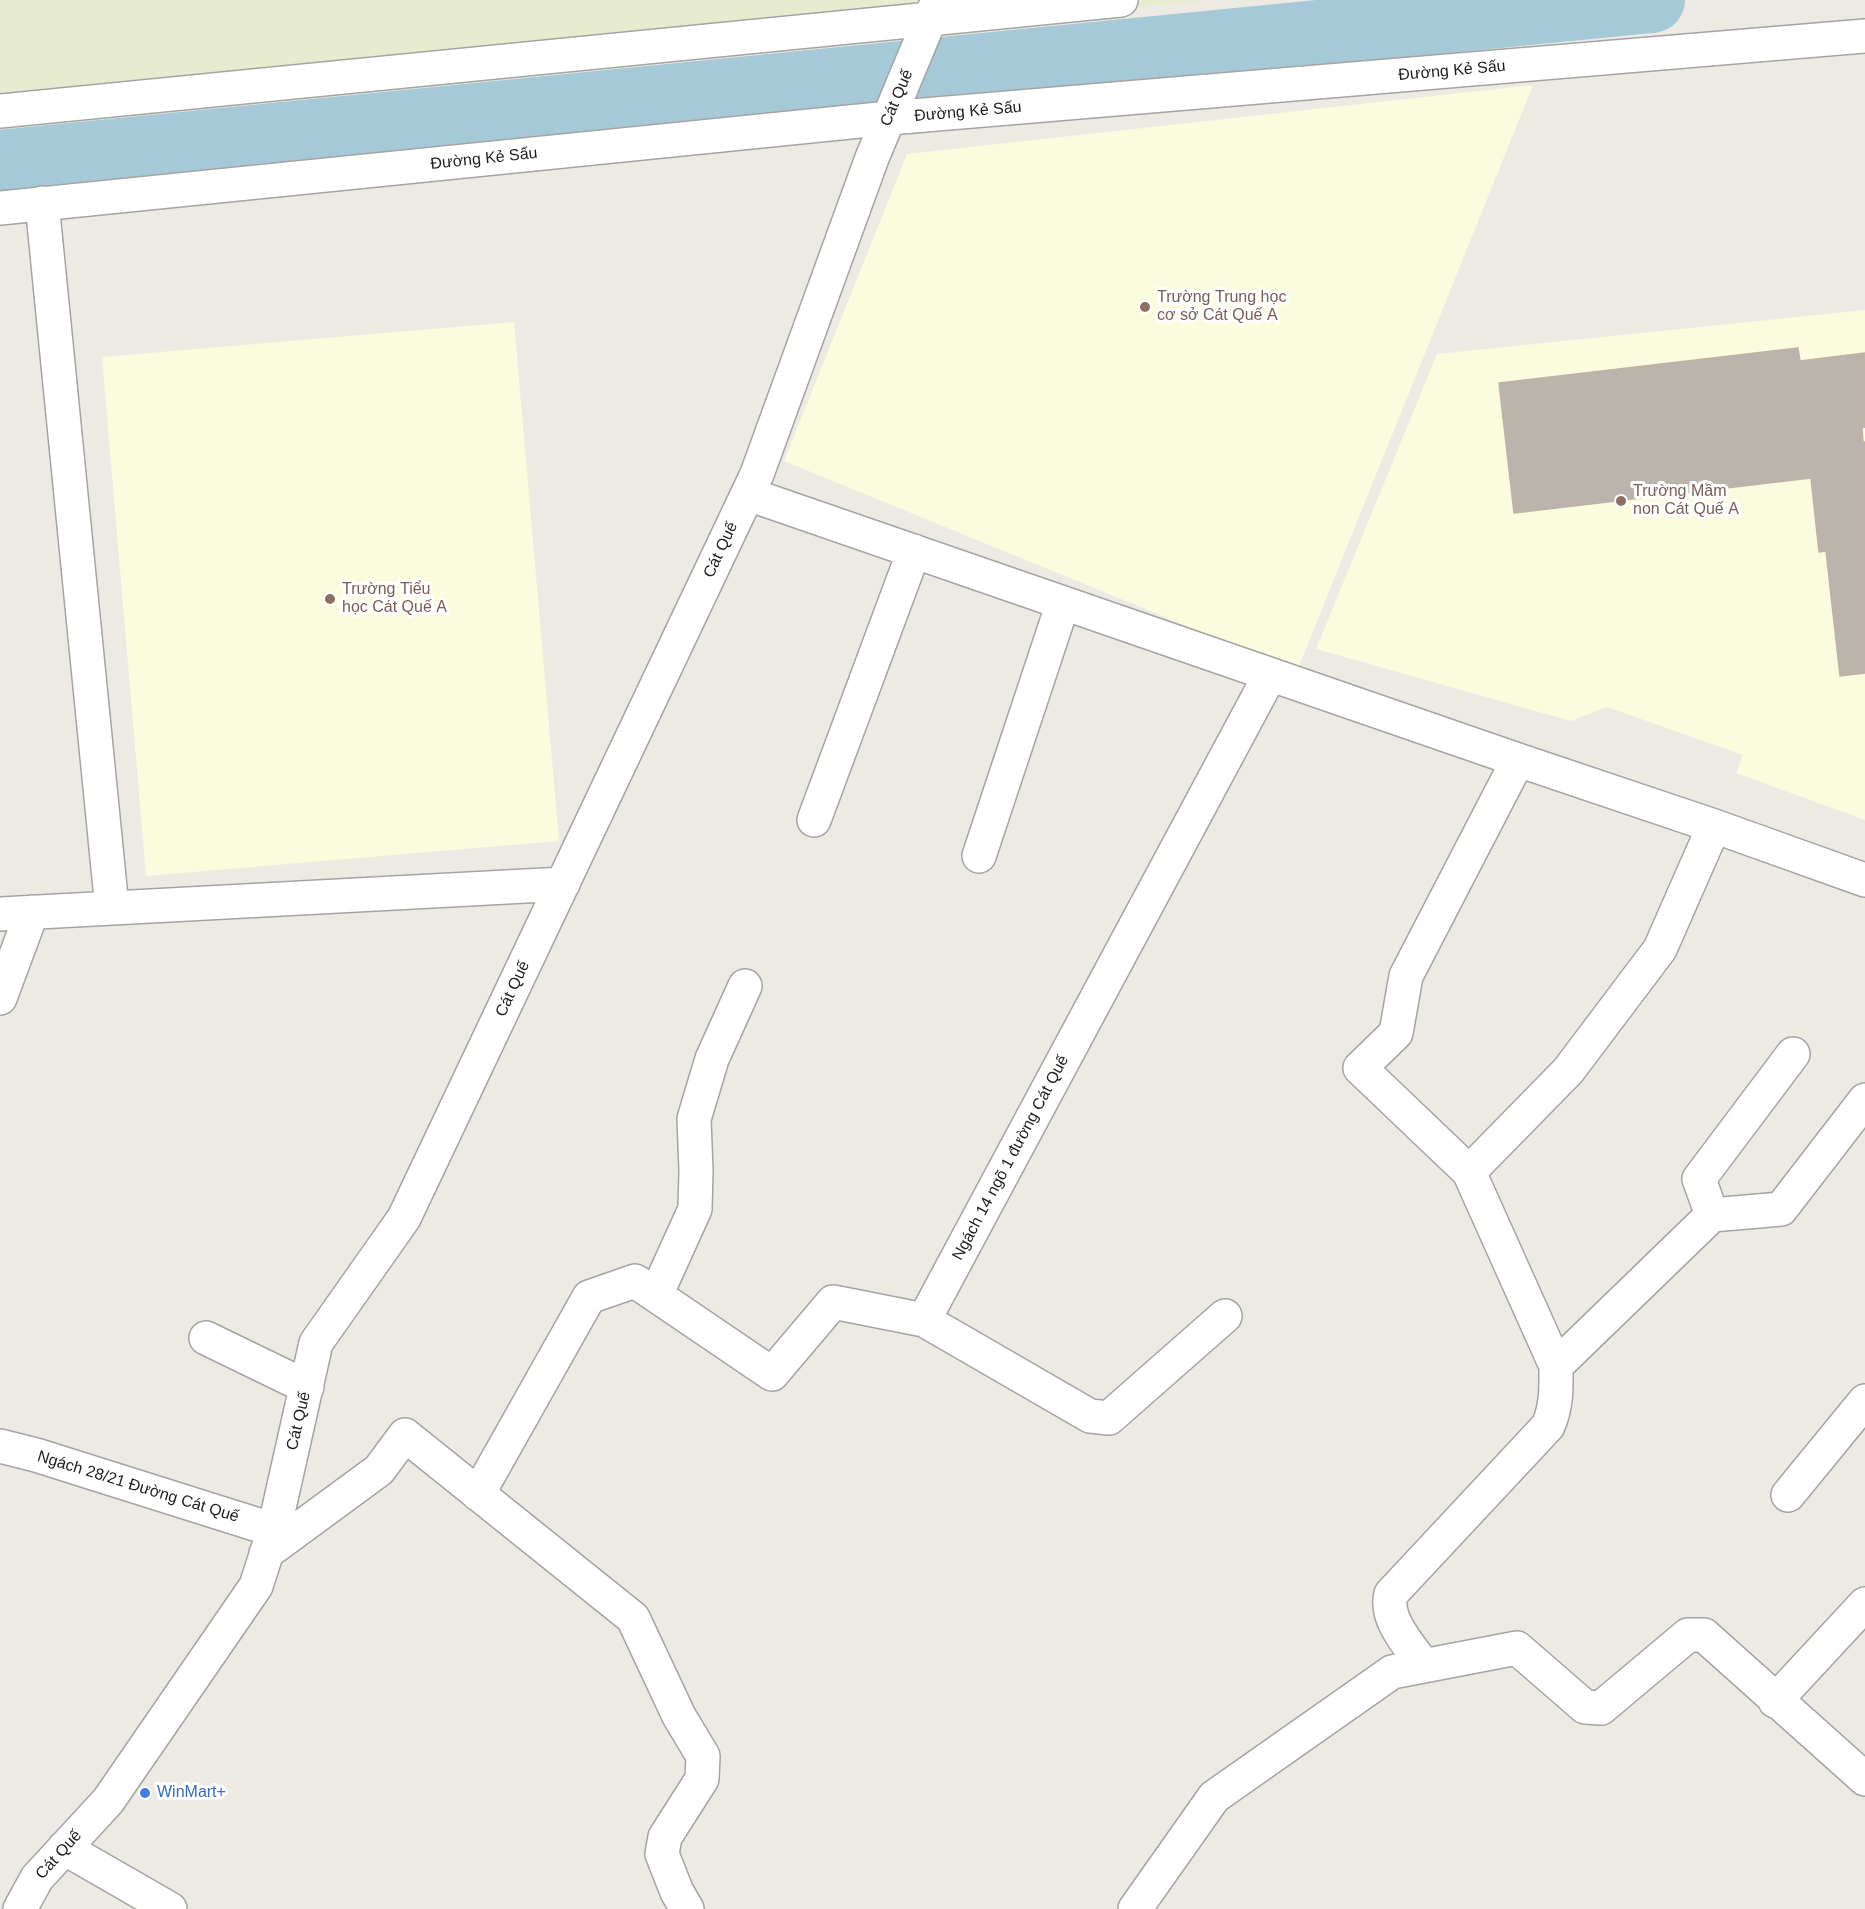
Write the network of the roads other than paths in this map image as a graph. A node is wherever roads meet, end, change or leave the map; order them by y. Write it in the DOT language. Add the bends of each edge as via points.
graph roads {
  1 [pos="1120,0"];
  2 [pos="929,22"];
  3 [pos="1865,36"];
  4 [pos="892,109"];
  5 [pos="0,111"];
  6 [pos="42,203"];
  7 [pos="0,208"];
  8 [pos="748,494"];
  9 [pos="914,551"];
  10 [pos="1064,603"];
  11 [pos="1270,675"];
  12 [pos="1518,760"];
  13 [pos="814,820"];
  14 [pos="1714,826"];
  15 [pos="979,856"];
  16 [pos="1865,880"];
  17 [pos="563,884"];
  18 [pos="112,908"];
  19 [pos="32,912"];
  20 [pos="0,914"];
  21 [pos="745,986"];
  22 [pos="0,998"];
  23 [pos="1793,1054"];
  24 [pos="1865,1100"];
  25 [pos="1469,1172"];
  26 [pos="1712,1215"];
  27 [pos="656,1295"];
  28 [pos="1225,1316"];
  29 [pos="924,1320"];
  30 [pos="206,1338"];
  31 [pos="1556,1366"];
  32 [pos="307,1387"];
  33 [pos="1865,1401"];
  34 [pos="0,1446"];
  35 [pos="478,1494"];
  36 [pos="1788,1495"];
  37 [pos="270,1542"];
  38 [pos="1865,1604"];
  39 [pos="1424,1665"];
  40 [pos="1775,1701"];
  41 [pos="1865,1779"];
  42 [pos="64,1848"];
  43 [pos="20,1909"];
  44 [pos="170,1909"];
  45 [pos="687,1909"];
  46 [pos="1135,1909"];
  1 -- 2 [label="street"];
  2 -- 4 [label="street, Cát Quế"];
  2 -- 5 [label="street"];
  3 -- 4 [label="street, Đường Kẻ Sấu"];
  4 -- 6 [label="street, Đường Kẻ Sấu"];
  4 -- 8 [label="street, Cát Quế"];
  6 -- 7 [label="street, Đường Kẻ Sấu"];
  6 -- 18 [label="street"];
  8 -- 9 [label="street"];
  8 -- 17 [label="street, Cát Quế"];
  9 -- 10 [label="street"];
  9 -- 13 [label="street"];
  10 -- 11 [label="street"];
  10 -- 15 [label="street"];
  11 -- 12 [label="street"];
  11 -- 29 [label="street, Ngách 14 ngõ 1 đường Cát Quế"];
  12 -- 14 [label="street"];
  12 -- 25 [label="street" via="1406,976 1396,1033 1360,1068"];
  14 -- 16 [label="street"];
  14 -- 25 [label="street" via="1660,949 1568,1071"];
  17 -- 18 [label="street"];
  17 -- 32 [label="street, Cát Quế" via="404,1218 316,1343"];
  18 -- 19 [label="street"];
  19 -- 20 [label="street"];
  19 -- 22 [label="street"];
  21 -- 27 [label="street" via="712,1059 694,1119 695,1209"];
  23 -- 26 [label="street" via="1699,1179"];
  24 -- 26 [label="street" via="1781,1209"];
  25 -- 31 [label="street"];
  26 -- 31 [label="street"];
  27 -- 29 [label="street" via="772,1374 833,1302"];
  27 -- 35 [label="street" via="635,1281 589,1297"];
  28 -- 29 [label="street" via="1109,1418 1090,1416"];
  30 -- 32 [label="street"];
  31 -- 39 [label="street" via="1556,1402 1548,1426 1391,1594 1391,1614"];
  32 -- 37 [label="street, Cát Quế"];
  33 -- 36 [label="street"];
  34 -- 37 [label="street, Ngách 28/21 Đường Cát Quế" via="36,1455"];
  35 -- 37 [label="street" via="405,1435 379,1470"];
  35 -- 45 [label="street" via="633,1618 679,1716 703,1756 702,1779 665,1837 662,1854"];
  37 -- 42 [label="street, Cát Quế" via="256,1586 209,1657 108,1801"];
  38 -- 40 [label="street"];
  39 -- 40 [label="street" via="1517,1648 1585,1707 1601,1708 1688,1635 1704,1635"];
  39 -- 46 [label="street" via="1392,1672 1214,1797"];
  40 -- 41 [label="street"];
  42 -- 43 [label="street, Cát Quế" via="37,1878"];
  42 -- 44 [label="street"];
}
